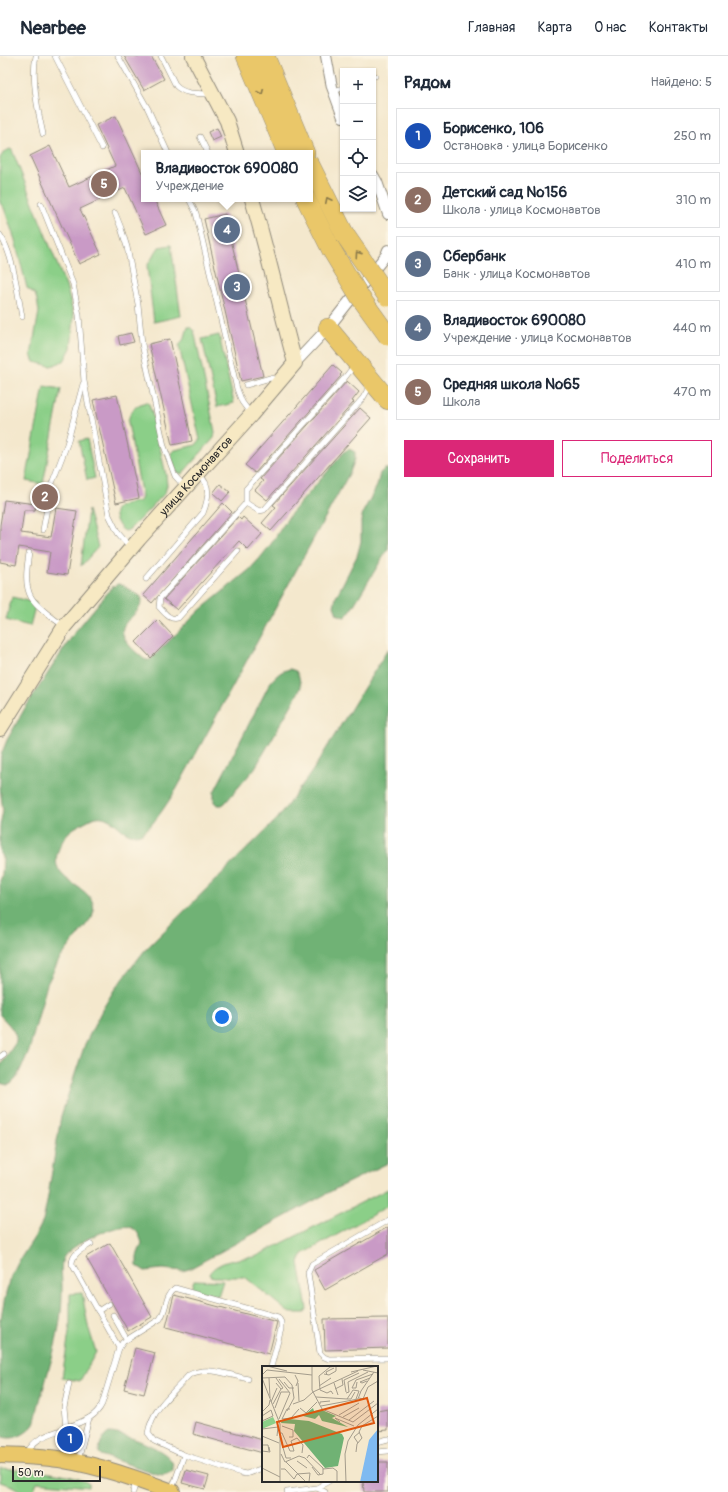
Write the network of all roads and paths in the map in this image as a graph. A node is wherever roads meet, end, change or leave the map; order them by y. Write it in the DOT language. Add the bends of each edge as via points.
graph roads {
  1 [pos="36,56"];
  2 [pos="55,56"];
  3 [pos="118,56"];
  4 [pos="161,56"];
  5 [pos="193,56"];
  6 [pos="246,56"];
  7 [pos="265,56"];
  8 [pos="326,56"];
  9 [pos="338,89"];
  10 [pos="213,94"];
  11 [pos="341,104"];
  12 [pos="43,134"];
  13 [pos="200,136"];
  14 [pos="102,148"];
  15 [pos="167,150"];
  16 [pos="207,150"];
  17 [pos="236,150"];
  18 [pos="286,150"];
  19 [pos="304,150"];
  20 [pos="313,171"];
  21 [pos="374,176"];
  22 [pos="190,202"];
  23 [pos="253,202"];
  24 [pos="308,202"];
  25 [pos="41,204"];
  26 [pos="115,213"];
  27 [pos="388,214"];
  28 [pos="0,235"];
  29 [pos="388,250"];
  30 [pos="388,297"];
  31 [pos="22,317"];
  32 [pos="328,328"];
  33 [pos="388,336"];
  34 [pos="295,362"];
  35 [pos="357,362"];
  36 [pos="369,378"];
  37 [pos="84,381"];
  38 [pos="280,381"];
  39 [pos="246,385"];
  40 [pos="388,400"];
  41 [pos="251,415"];
  42 [pos="197,473"];
  43 [pos="185,487"];
  44 [pos="246,503"];
  45 [pos="43,530"];
  46 [pos="131,548"];
  47 [pos="238,551"];
  48 [pos="29,553"];
  49 [pos="146,578"];
  50 [pos="64,627"];
  51 [pos="0,729"];
  52 [pos="388,1220"];
  53 [pos="91,1244"];
  54 [pos="109,1304"];
  55 [pos="98,1311"];
  56 [pos="114,1315"];
  57 [pos="127,1340"];
  58 [pos="119,1348"];
  59 [pos="388,1358"];
  60 [pos="271,1366"];
  61 [pos="248,1379"];
  62 [pos="69,1384"];
  63 [pos="89,1418"];
  64 [pos="66,1428"];
  65 [pos="388,1439"];
  66 [pos="378,1442"];
  67 [pos="388,1451"];
  68 [pos="378,1452"];
  69 [pos="184,1455"];
  70 [pos="0,1456"];
  71 [pos="25,1456"];
  72 [pos="78,1462"];
  73 [pos="262,1468"];
  74 [pos="328,1482"];
  75 [pos="135,1486"];
  76 [pos="317,1488"];
  77 [pos="171,1492"];
  78 [pos="287,1492"];
  79 [pos="325,1492"];
  1 -- 12 [label="lane" via="36,90"];
  2 -- 14 [label="lane"];
  3 -- 15 [label="lane" via="148,109"];
  4 -- 10 [label="lane" via="180,90"];
  5 -- 10 [label="main road"];
  6 -- 18 [label="highway, one-way"];
  7 -- 19 [label="highway"];
  8 -- 9 [label="street"];
  9 -- 11 [label="street"];
  10 -- 17 [label="main road" via="227,120"];
  13 -- 16 [label="lane"];
  30 -- 20 [label="highway, one-way, bridge" via="345,235"];
  21 -- 27 [label="street"];
  22 -- 41 [label="lane" via="196,213 236,389"];
  23 -- 34 [label="main road"];
  24 -- 33 [label="highway, bridge" via="331,249 360,297"];
  25 -- 37 [label="lane" via="73,284 79,315"];
  26 -- 43 [label="lane" via="127,247 138,304 142,344 164,446 175,476"];
  28 -- 31 [label="lane" via="14,273"];
  29 -- 32 [label="street"];
  32 -- 34 [label="street"];
  32 -- 35 [label="highway"];
  34 -- 38 [label="main road, улица Космонавтов"];
  35 -- 36 [label="highway"];
  35 -- 44 [label="lane" via="246,490"];
  36 -- 40 [label="highway"];
  36 -- 44 [label="lane" via="363,398 264,510 259,512"];
  37 -- 45 [label="lane" via="67,444 50,486"];
  37 -- 46 [label="lane" via="109,515 118,533"];
  38 -- 39 [label="lane" via="270,378"];
  38 -- 41 [label="main road, улица Космонавтов"];
  41 -- 42 [label="main road, улица Космонавтов"];
  42 -- 43 [label="main road, улица Космонавтов"];
  42 -- 49 [label="lane" via="207,484 208,489 208,500 203,513"];
  43 -- 46 [label="main road, улица Космонавтов"];
  44 -- 47 [label="lane" via="160,598 159,607 171,618 178,618"];
  46 -- 50 [label="main road, улица Космонавтов"];
  48 -- 50 [label="lane" via="27,586 31,598"];
  50 -- 51 [label="main road, улица Космонавтов"];
  52 -- 59 [label="lane" via="312,1264 308,1273 320,1353 329,1360"];
  53 -- 55 [label="lane" via="75,1255 72,1264"];
  54 -- 55 [label="lane"];
  55 -- 58 [label="lane"];
  56 -- 57 [label="lane"];
  57 -- 58 [label="lane"];
  57 -- 60 [label="lane" via="160,1319 168,1296 175,1288 278,1317 281,1329"];
  58 -- 63 [label="lane" via="102,1404"];
  61 -- 69 [label="lane" via="200,1370 189,1375 158,1408 148,1433 154,1442"];
  62 -- 64 [label="lane" via="64,1407"];
  63 -- 64 [label="lane"];
  63 -- 72 [label="lane"];
  64 -- 71 [label="lane" via="36,1440"];
  65 -- 66 [label="lane"];
  67 -- 68 [label="lane"];
  69 -- 73 [label="lane" via="240,1473 246,1474"];
  69 -- 77 [label="lane"];
  70 -- 71 [label="main road"];
  71 -- 72 [label="main road"];
  72 -- 75 [label="main road"];
  74 -- 76 [label="lane"];
  75 -- 77 [label="main road"];
  76 -- 78 [label="lane"];
  76 -- 79 [label="lane"];
}
